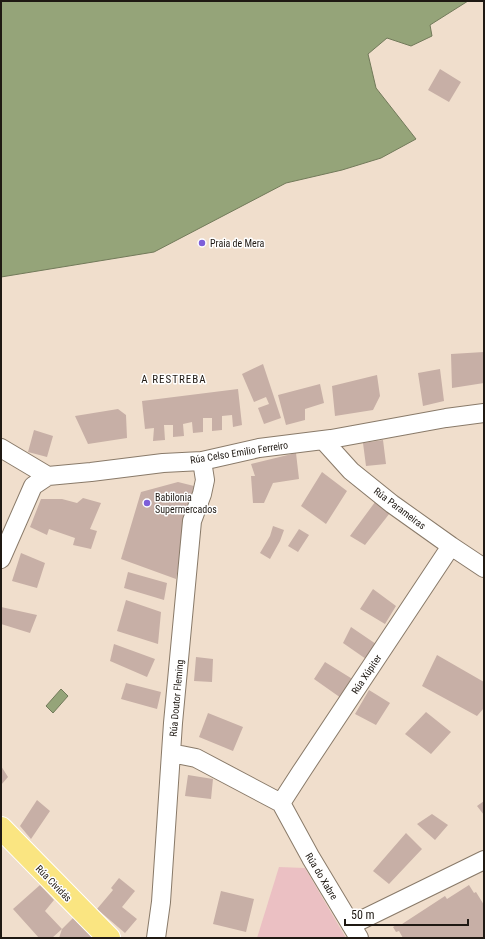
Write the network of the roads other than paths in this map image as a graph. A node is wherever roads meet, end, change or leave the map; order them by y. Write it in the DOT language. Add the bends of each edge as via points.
graph roads {
  1 [pos="484,413"];
  2 [pos="323,440"];
  3 [pos="1,448"];
  4 [pos="202,460"];
  5 [pos="48,476"];
  6 [pos="451,546"];
  7 [pos="1,559"];
  8 [pos="484,568"];
  9 [pos="172,754"];
  10 [pos="282,803"];
  11 [pos="1,828"];
  12 [pos="484,860"];
  13 [pos="355,932"];
  14 [pos="109,938"];
  15 [pos="156,938"];
  1 -- 2 [label="street, Rúa Celso Emilio Ferreiro"];
  2 -- 4 [label="street, Rúa Celso Emilio Ferreiro" via="259,448"];
  2 -- 6 [label="street, Rúa Parameiras" via="351,471"];
  3 -- 5 [label="street"];
  4 -- 5 [label="street, Rúa Celso Emilio Ferreiro"];
  4 -- 9 [label="street, Rúa Doutor Fleming" via="205,480 192,521"];
  5 -- 7 [label="street" via="33,486"];
  6 -- 8 [label="street, Rúa Parameiras"];
  6 -- 10 [label="street, Rúa Xúpiter"];
  9 -- 10 [label="street" via="196,758"];
  9 -- 15 [label="street, Rúa Doutor Fleming"];
  10 -- 13 [label="street, Rúa do Xabre"];
  11 -- 14 [label="main road, Rúa Cividás"];
  12 -- 13 [label="street, Rúa do Xabre"];
}
